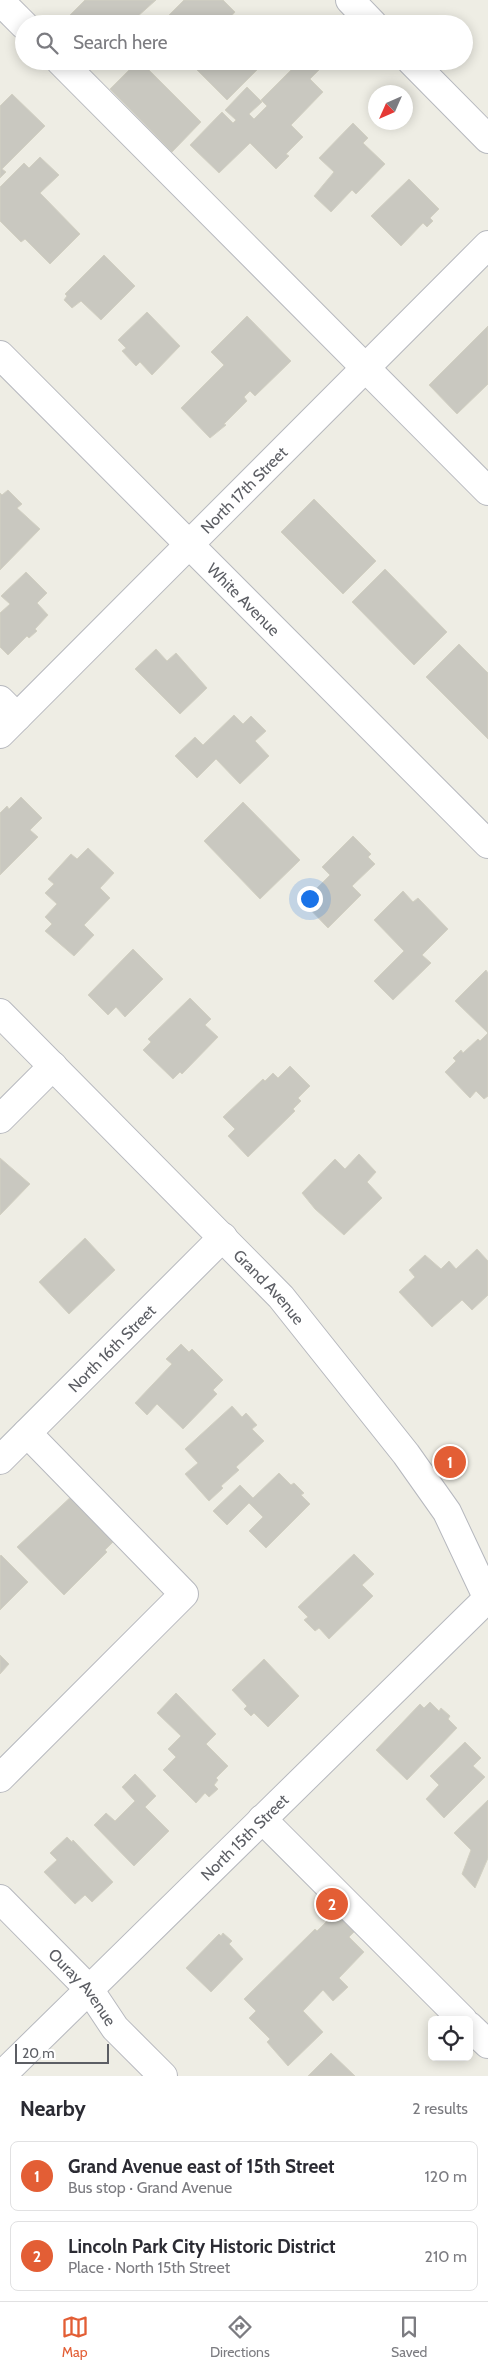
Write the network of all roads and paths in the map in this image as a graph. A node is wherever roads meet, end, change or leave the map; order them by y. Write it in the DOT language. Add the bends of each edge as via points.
graph roads {
  1 [pos="350,0"];
  2 [pos="0,1"];
  3 [pos="364,15"];
  4 [pos="15,16"];
  5 [pos="69,70"];
  6 [pos="420,70"];
  7 [pos="488,139"];
  8 [pos="488,244"];
  9 [pos="0,355"];
  10 [pos="365,368"];
  11 [pos="488,491"];
  12 [pos="189,544"];
  13 [pos="6,717"];
  14 [pos="488,844"];
  15 [pos="0,1013"];
  16 [pos="53,1066"];
  17 [pos="0,1119"];
  18 [pos="223,1237"];
  19 [pos="27,1433"];
  20 [pos="0,1460"];
  21 [pos="488,1598"];
  22 [pos="0,1778"];
  23 [pos="262,1819"];
  24 [pos="0,1899"];
  25 [pos="89,1989"];
  26 [pos="459,2016"];
  27 [pos="473,2030"];
  28 [pos="488,2044"];
  29 [pos="1,2076"];
  30 [pos="163,2076"];
  1 -- 3 [label="street"];
  2 -- 4 [label="street"];
  5 -- 10 [label="street"];
  6 -- 7 [label="street"];
  8 -- 10 [label="street, North 17th Street"];
  9 -- 12 [label="street, White Avenue"];
  10 -- 11 [label="street"];
  10 -- 12 [label="street, North 17th Street"];
  12 -- 13 [label="street, North 17th Street"];
  12 -- 14 [label="street, White Avenue"];
  15 -- 16 [label="street, Grand Avenue"];
  16 -- 17 [label="street"];
  16 -- 18 [label="street, Grand Avenue"];
  18 -- 19 [label="street, North 16th Street"];
  18 -- 21 [label="street, Grand Avenue" via="281,1297 406,1454 447,1512"];
  19 -- 20 [label="street, North 16th Street"];
  19 -- 22 [label="street" via="184,1594"];
  21 -- 23 [label="street, North 15th Street"];
  23 -- 25 [label="street, North 15th Street"];
  23 -- 26 [label="street"];
  24 -- 25 [label="street, Ouray Avenue"];
  25 -- 29 [label="street, North 15th Street"];
  25 -- 30 [label="street, Ouray Avenue" via="115,2028"];
  27 -- 28 [label="street"];
}
